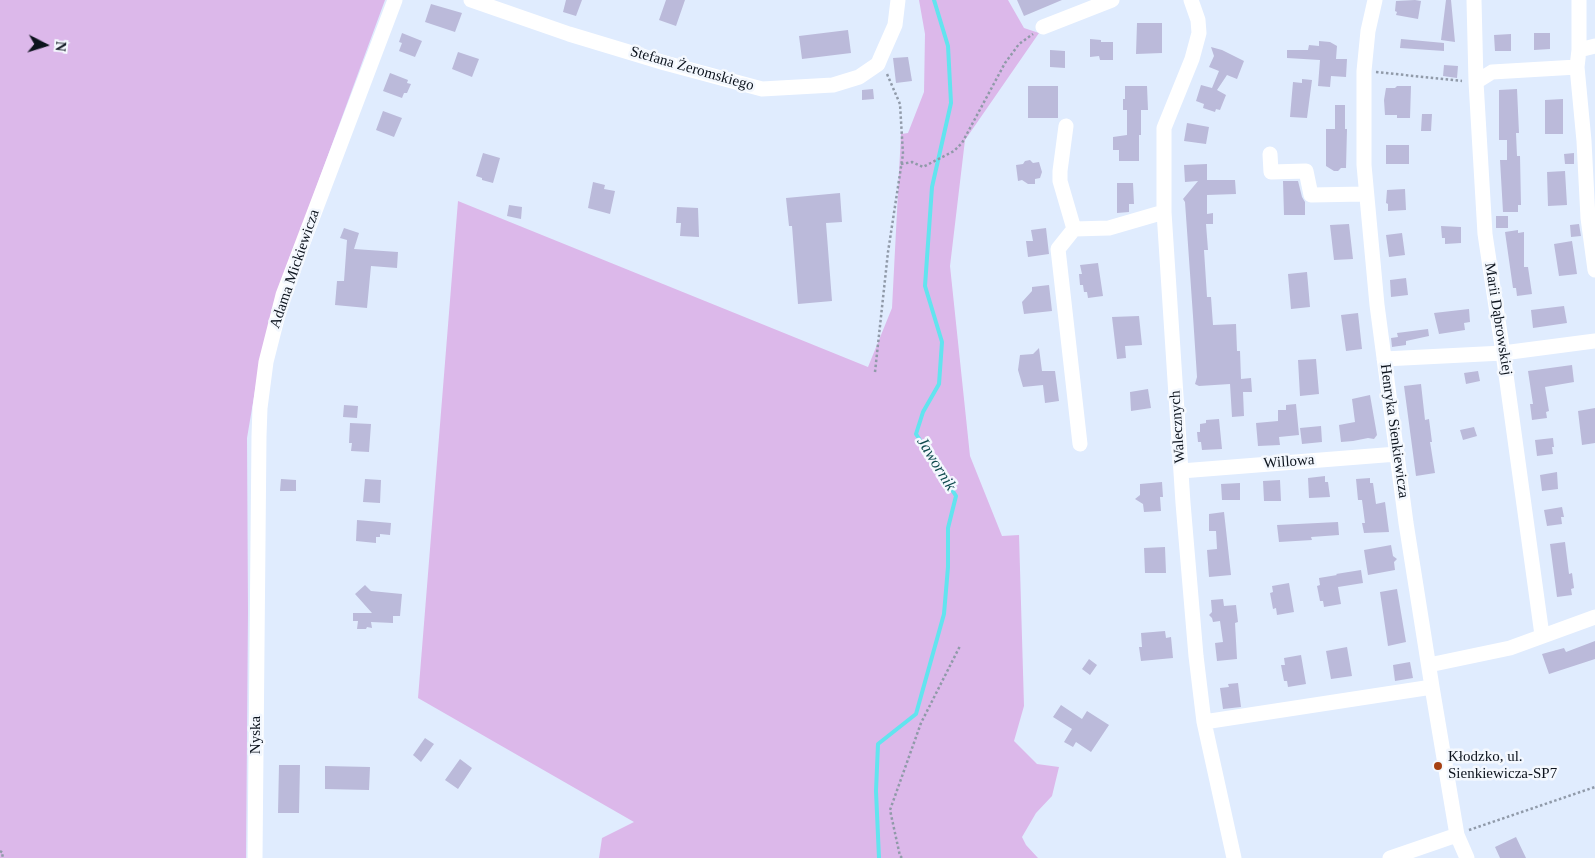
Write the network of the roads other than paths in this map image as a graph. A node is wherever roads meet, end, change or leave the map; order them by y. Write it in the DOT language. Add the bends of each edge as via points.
graph roads {
  1 [pos="395,0"];
  2 [pos="471,0"];
  3 [pos="898,0"];
  4 [pos="1112,0"];
  5 [pos="1191,0"];
  6 [pos="1375,0"];
  7 [pos="1474,0"];
  8 [pos="1579,0"];
  9 [pos="1043,27"];
  10 [pos="1595,46"];
  11 [pos="1579,50"];
  12 [pos="1577,68"];
  13 [pos="1476,82"];
  14 [pos="1066,126"];
  15 [pos="1590,143"];
  16 [pos="1270,154"];
  17 [pos="1365,194"];
  18 [pos="1164,212"];
  19 [pos="1074,229"];
  20 [pos="1595,270"];
  21 [pos="1595,341"];
  22 [pos="1503,353"];
  23 [pos="1384,359"];
  24 [pos="1080,444"];
  25 [pos="1397,454"];
  26 [pos="1181,471"];
  27 [pos="257,612"];
  28 [pos="1595,617"];
  29 [pos="1542,635"];
  30 [pos="1429,665"];
  31 [pos="1432,687"];
  32 [pos="1204,722"];
  33 [pos="1457,835"];
  34 [pos="255,858"];
  35 [pos="1234,858"];
  36 [pos="1390,858"];
  37 [pos="1467,858"];
  1 -- 27 [label="street, Adama Mickiewicza" via="292,270 266,362 260,408"];
  2 -- 3 [label="street, Stefana Żeromskiego" via="665,63 762,89 833,85 859,77 878,64 895,25"];
  4 -- 9 [label="street"];
  5 -- 18 [label="street, Walecznych" via="1199,33 1164,128"];
  6 -- 17 [label="street, Henryka Sienkiewicza" via="1364,71"];
  7 -- 13 [label="street, Marii Dąbrowskiej"];
  8 -- 11 [label="street"];
  10 -- 11 [label="street"];
  11 -- 12 [label="street"];
  12 -- 13 [label="street" via="1492,72"];
  12 -- 15 [label="street"];
  13 -- 22 [label="street, Marii Dąbrowskiej" via="1485,234"];
  14 -- 19 [label="street" via="1060,181"];
  15 -- 20 [label="street" via="1588,218"];
  16 -- 17 [label="street" via="1271,172 1306,171 1311,195"];
  17 -- 23 [label="street, Henryka Sienkiewicza"];
  18 -- 19 [label="street" via="1109,228"];
  18 -- 26 [label="street, Walecznych"];
  19 -- 24 [label="street" via="1058,249"];
  21 -- 22 [label="street"];
  22 -- 23 [label="street"];
  22 -- 29 [label="street, Marii Dąbrowskiej"];
  23 -- 25 [label="street, Henryka Sienkiewicza"];
  25 -- 26 [label="street, Willowa"];
  25 -- 30 [label="street, Henryka Sienkiewicza"];
  26 -- 32 [label="street, Walecznych"];
  27 -- 34 [label="street, Nyska"];
  28 -- 29 [label="street"];
  29 -- 30 [label="street" via="1510,648"];
  30 -- 31 [label="street, Henryka Sienkiewicza"];
  31 -- 32 [label="street"];
  31 -- 33 [label="street, Henryka Sienkiewicza"];
  32 -- 35 [label="street, Walecznych"];
  33 -- 36 [label="street"];
  33 -- 37 [label="street, Henryka Sienkiewicza"];
}
